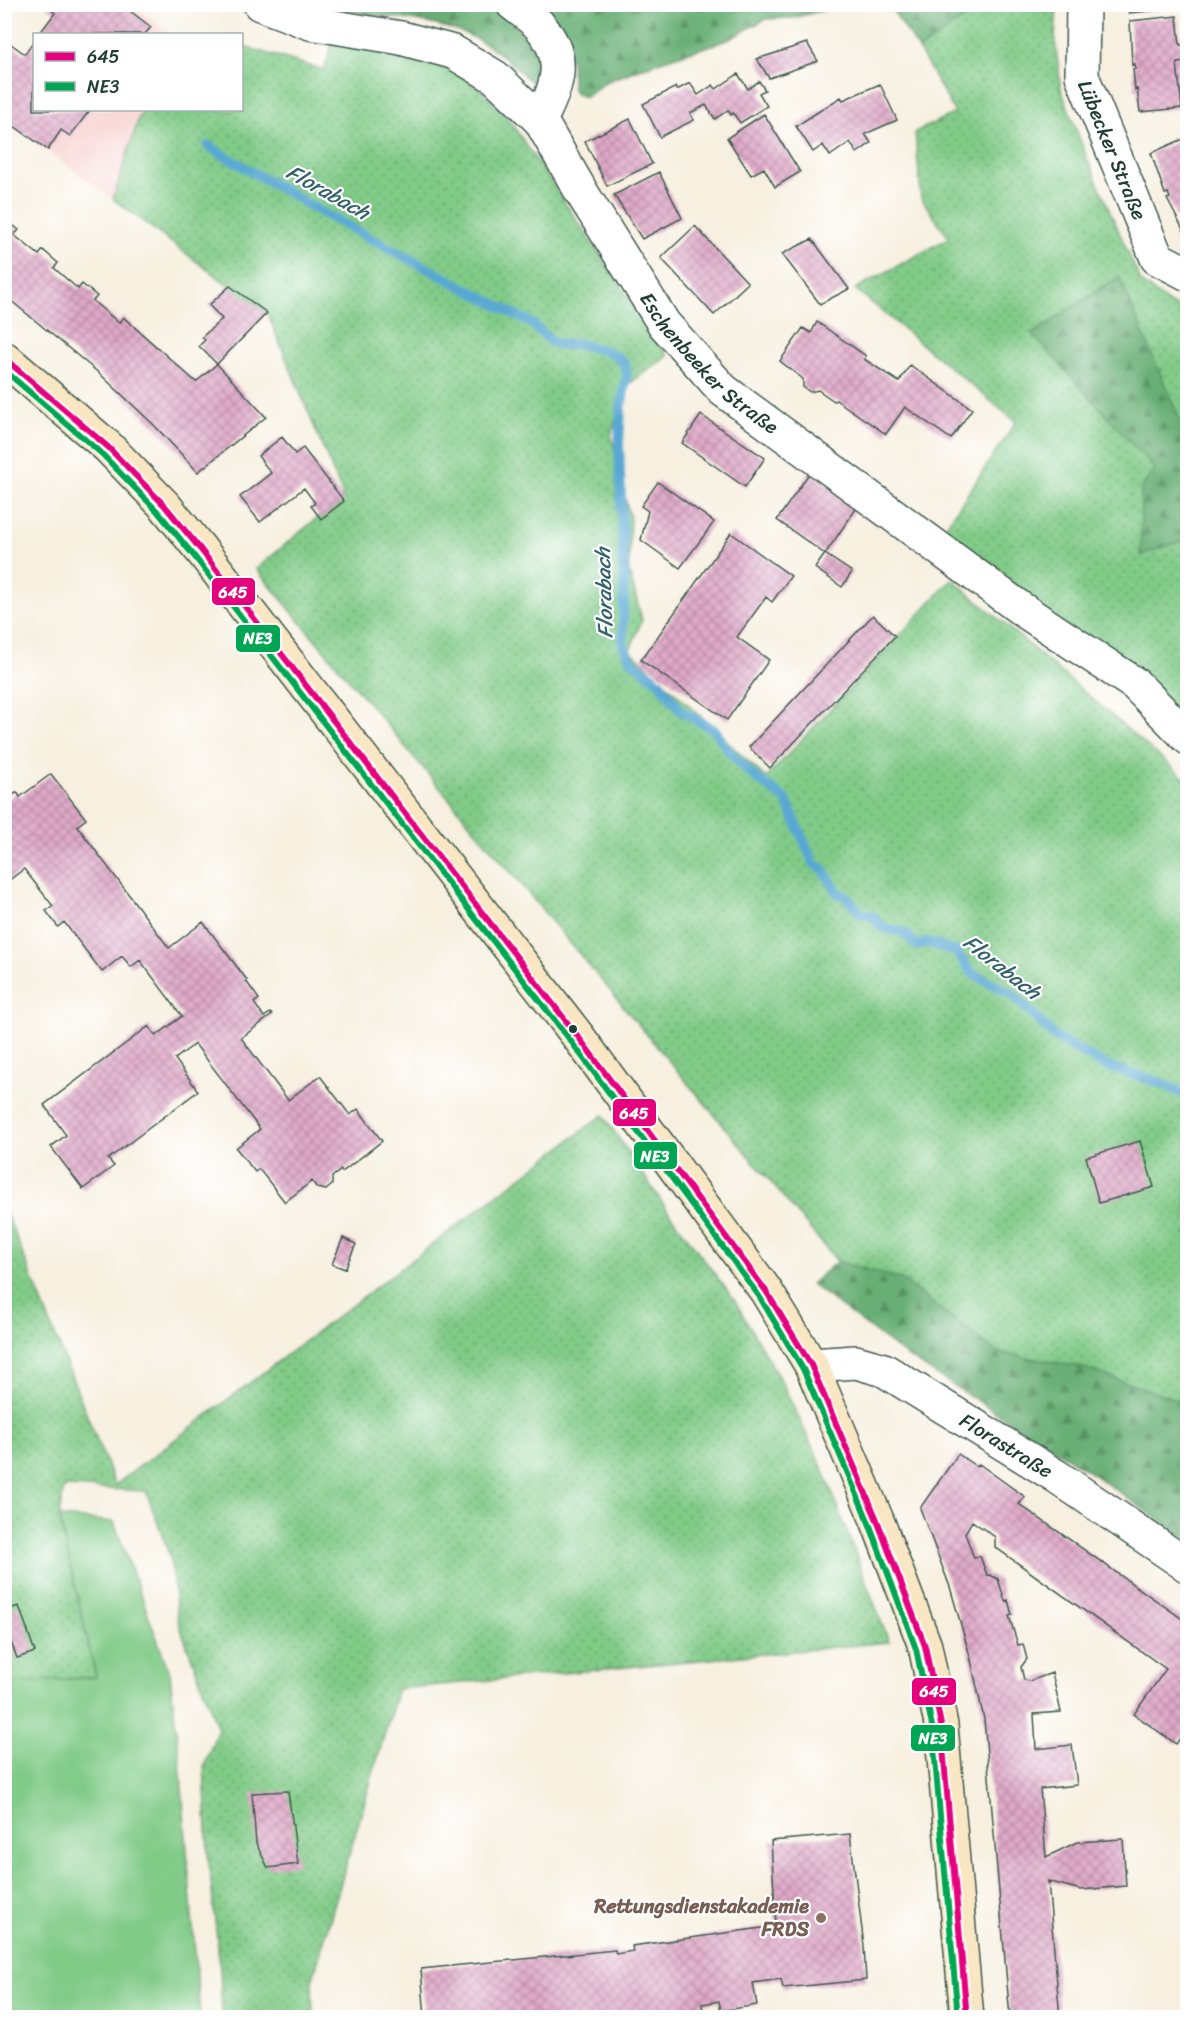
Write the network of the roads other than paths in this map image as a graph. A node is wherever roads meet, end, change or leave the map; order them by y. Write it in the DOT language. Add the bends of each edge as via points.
graph roads {
  1 [pos="260,4"];
  2 [pos="513,4"];
  3 [pos="1083,4"];
  4 [pos="540,120"];
  5 [pos="1188,274"];
  6 [pos="4,358"];
  7 [pos="1188,738"];
  8 [pos="811,1365"];
  9 [pos="1188,1566"];
  10 [pos="967,2018"];
  1 -- 4 [label="street, Eschenbeeker Straße" via="309,23 400,38 453,52 495,77"];
  2 -- 4 [label="street" via="539,26 556,51 558,78"];
  3 -- 5 [label="street, Lübecker Straße" via="1082,76 1158,258"];
  4 -- 7 [label="street, Eschenbeeker Straße" via="664,324 723,390 1020,609 1135,684"];
  6 -- 8 [label="street" via="108,447 201,550 577,1035 766,1291"];
  8 -- 9 [label="street, Florastraße" via="856,1362 884,1370 1056,1476"];
  8 -- 10 [label="street" via="925,1646 941,1725"];
}
